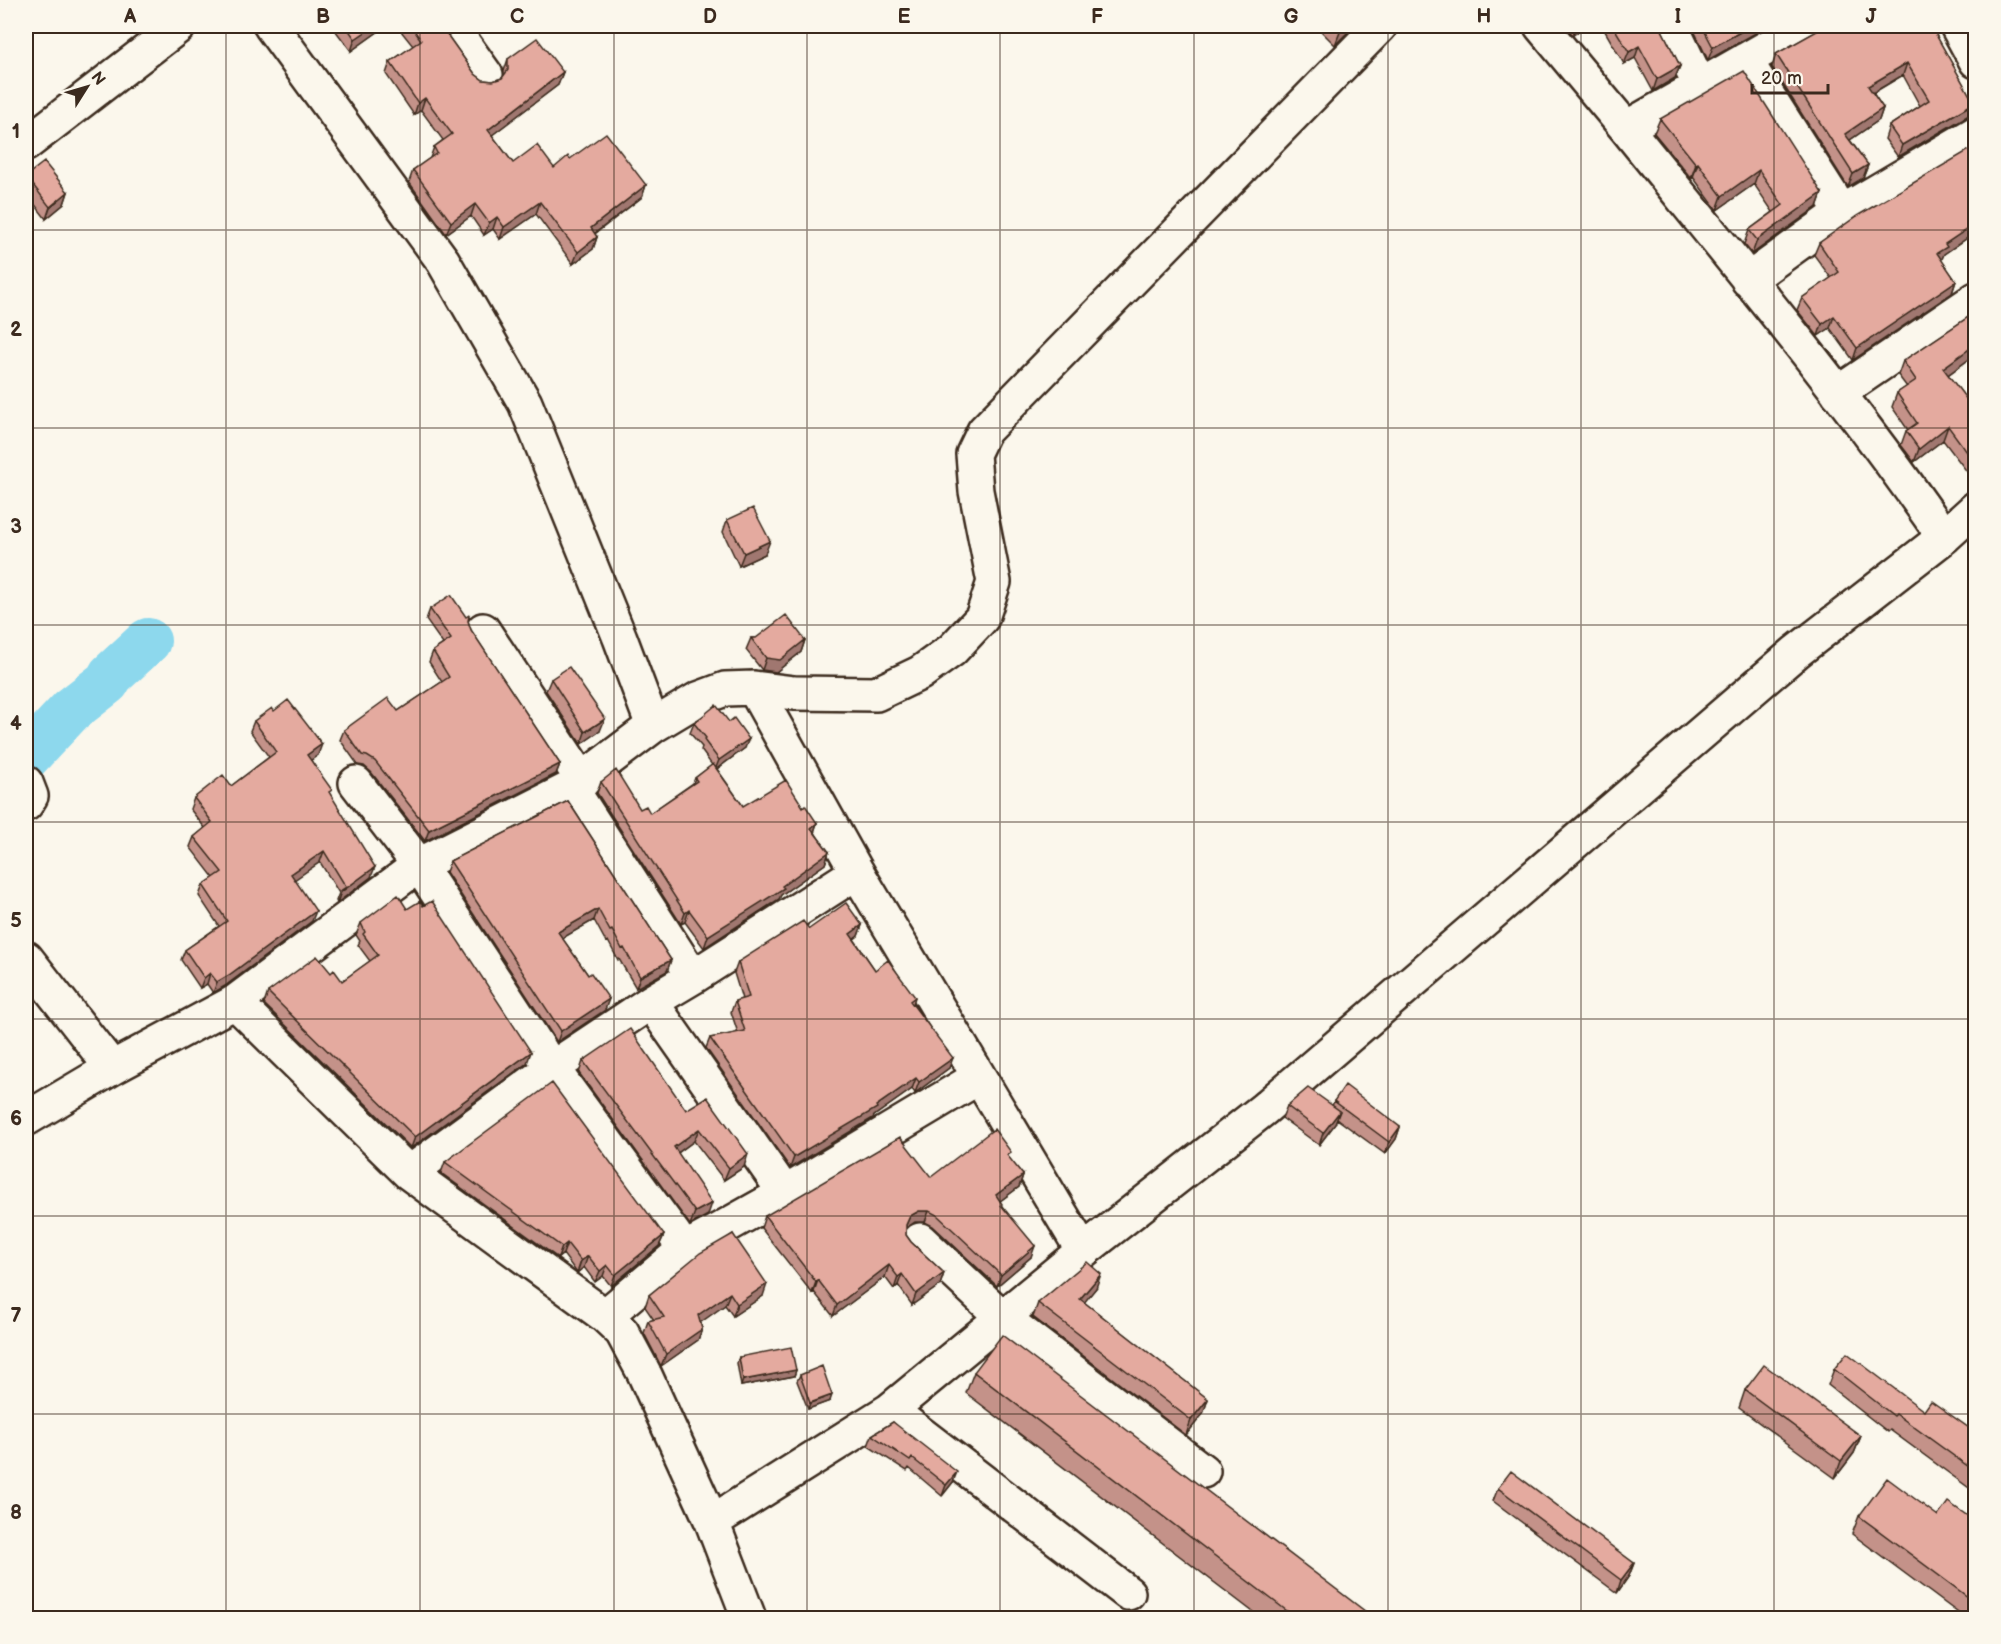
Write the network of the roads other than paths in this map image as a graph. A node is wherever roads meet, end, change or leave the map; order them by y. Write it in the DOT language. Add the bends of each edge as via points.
graph roads {
  1 [pos="179,26"];
  2 [pos="271,26"];
  3 [pos="451,26"];
  4 [pos="1380,26"];
  5 [pos="1541,26"];
  6 [pos="1671,26"];
  7 [pos="1805,26"];
  8 [pos="1958,26"];
  9 [pos="1745,60"];
  10 [pos="1976,61"];
  11 [pos="486,75"];
  12 [pos="1700,86"];
  13 [pos="1626,128"];
  14 [pos="1976,133"];
  15 [pos="26,144"];
  16 [pos="1842,212"];
  17 [pos="1748,280"];
  18 [pos="1976,299"];
  19 [pos="1838,393"];
  20 [pos="1976,508"];
  21 [pos="1944,537"];
  22 [pos="483,630"];
  23 [pos="754,688"];
  24 [pos="652,726"];
  25 [pos="26,783"];
  26 [pos="356,783"];
  27 [pos="577,784"];
  28 [pos="26,804"];
  29 [pos="419,865"];
  30 [pos="857,872"];
  31 [pos="26,958"];
  32 [pos="693,977"];
  33 [pos="235,1002"];
  34 [pos="651,1002"];
  35 [pos="112,1068"];
  36 [pos="552,1068"];
  37 [pos="979,1077"];
  38 [pos="26,1119"];
  39 [pos="409,1173"];
  40 [pos="784,1193"];
  41 [pos="920,1240"];
  42 [pos="685,1249"];
  43 [pos="1083,1251"];
  44 [pos="605,1316"];
  45 [pos="1002,1317"];
  46 [pos="890,1410"];
  47 [pos="1203,1471"];
  48 [pos="712,1522"];
  49 [pos="1128,1593"];
  50 [pos="750,1618"];
  1 -- 15 [label="street"];
  2 -- 24 [label="street" via="443,261 530,418"];
  3 -- 11 [label="street"];
  4 -- 23 [label="street" via="984,431 973,454 976,491 994,582 982,618 952,650 920,673 876,694 794,693"];
  5 -- 13 [label="street"];
  6 -- 12 [label="street"];
  7 -- 9 [label="street"];
  8 -- 10 [label="street"];
  9 -- 12 [label="street"];
  9 -- 16 [label="street"];
  12 -- 13 [label="street"];
  13 -- 17 [label="street"];
  14 -- 16 [label="street"];
  16 -- 17 [label="street"];
  17 -- 19 [label="street"];
  18 -- 19 [label="street"];
  19 -- 21 [label="street"];
  20 -- 21 [label="street"];
  21 -- 43 [label="street" via="1796,652 1264,1109"];
  22 -- 27 [label="street"];
  23 -- 24 [label="street" via="725,689 698,699"];
  23 -- 30 [label="street"];
  24 -- 27 [label="street"];
  25 -- 28 [label="street" via="32,796"];
  26 -- 29 [label="street"];
  27 -- 29 [label="street"];
  27 -- 32 [label="street"];
  29 -- 33 [label="street"];
  29 -- 36 [label="street"];
  30 -- 32 [label="street"];
  30 -- 37 [label="street"];
  31 -- 35 [label="street"];
  32 -- 34 [label="street"];
  33 -- 35 [label="street"];
  33 -- 39 [label="street"];
  34 -- 36 [label="street"];
  34 -- 40 [label="street"];
  35 -- 38 [label="street"];
  36 -- 39 [label="street"];
  36 -- 42 [label="street"];
  37 -- 40 [label="street"];
  37 -- 43 [label="street"];
  39 -- 44 [label="street"];
  40 -- 42 [label="street"];
  41 -- 45 [label="street"];
  42 -- 44 [label="street"];
  43 -- 45 [label="street"];
  44 -- 48 [label="street" via="632,1347"];
  45 -- 46 [label="street"];
  45 -- 47 [label="street"];
  46 -- 48 [label="street"];
  46 -- 49 [label="street"];
  48 -- 50 [label="street"];
}
